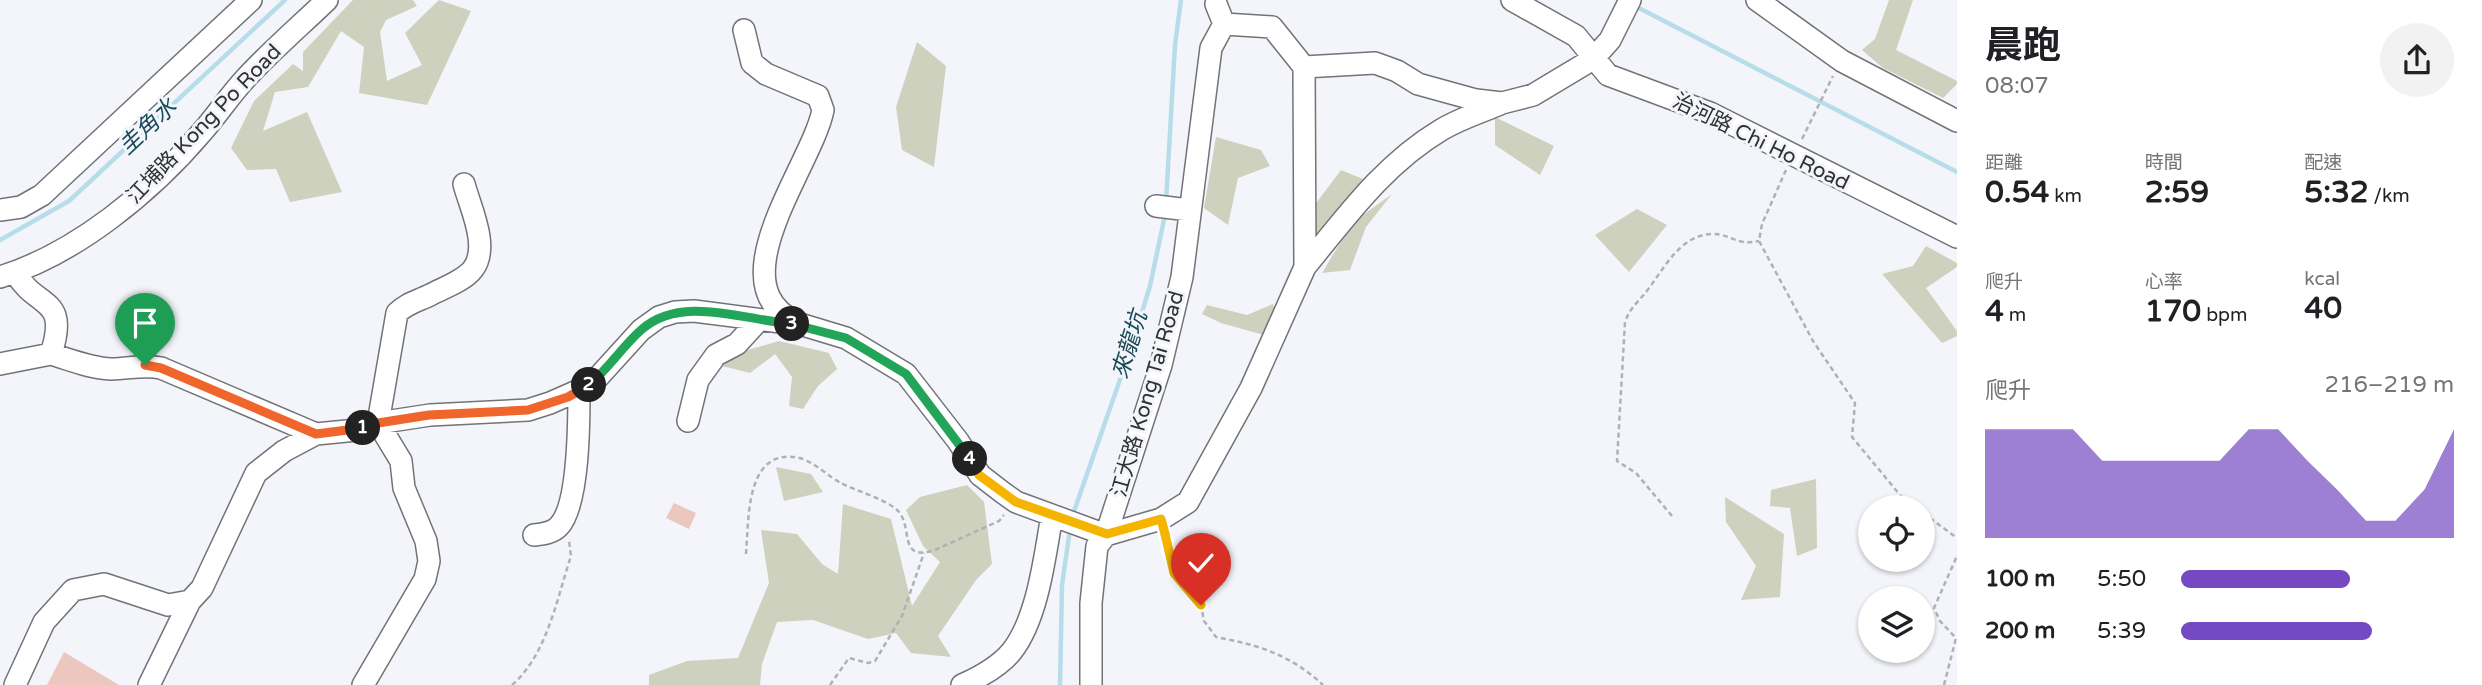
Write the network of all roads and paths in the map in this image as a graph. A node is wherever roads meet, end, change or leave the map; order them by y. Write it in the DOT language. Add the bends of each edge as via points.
graph roads {
  1 [pos="251,0"];
  2 [pos="327,0"];
  3 [pos="1512,0"];
  4 [pos="1630,0"];
  5 [pos="1757,0"];
  6 [pos="744,30"];
  7 [pos="1593,59"];
  8 [pos="1304,67"];
  9 [pos="1835,71"];
  10 [pos="1502,103"];
  11 [pos="1957,121"];
  12 [pos="1810,123"];
  13 [pos="1793,155"];
  14 [pos="464,184"];
  15 [pos="1156,206"];
  16 [pos="0,210"];
  17 [pos="1189,210"];
  18 [pos="1957,237"];
  19 [pos="1759,242"];
  20 [pos="1306,267"];
  21 [pos="7,275"];
  22 [pos="758,321"];
  23 [pos="803,325"];
  24 [pos="51,354"];
  25 [pos="0,364"];
  26 [pos="579,391"];
  27 [pos="688,421"];
  28 [pos="378,423"];
  29 [pos="316,434"];
  30 [pos="1900,495"];
  31 [pos="1016,502"];
  32 [pos="1672,516"];
  33 [pos="566,517"];
  34 [pos="1057,517"];
  35 [pos="1161,519"];
  36 [pos="1935,522"];
  37 [pos="1099,532"];
  38 [pos="534,534"];
  39 [pos="1957,538"];
  40 [pos="924,553"];
  41 [pos="746,554"];
  42 [pos="1957,556"];
  43 [pos="190,601"];
  44 [pos="15,685"];
  45 [pos="149,685"];
  46 [pos="363,685"];
  47 [pos="512,685"];
  48 [pos="830,685"];
  49 [pos="962,685"];
  50 [pos="1091,685"];
  51 [pos="1324,685"];
  52 [pos="1944,685"];
  1 -- 16 [label="street" via="42,195 21,207"];
  2 -- 21 [label="street, 江埔路 Kong Po Road" via="252,72 202,133 142,193 102,225"];
  3 -- 7 [label="street" via="1576,36"];
  4 -- 7 [label="street" via="1610,40"];
  5 -- 11 [label="street" via="1842,61"];
  6 -- 23 [label="street" via="752,63 766,74 818,96 823,110 767,250 764,283 773,304"];
  7 -- 10 [label="street" via="1533,95"];
  7 -- 13 [label="street, 治河路 Chi Ho Road" via="1608,75 1690,103"];
  8 -- 10 [label="street" via="1375,63 1418,84"];
  8 -- 17 [label="street, 江大路 Kong Tai Road" via="1272,27 1220,14 1211,48"];
  8 -- 20 [label="street"];
  9 -- 12 [label="path"];
  10 -- 20 [label="street" via="1442,129 1409,152 1380,177"];
  13 -- 18 [label="street, 治河路 Chi Ho Road"];
  13 -- 19 [label="path" via="1762,224"];
  14 -- 28 [label="street" via="480,242 479,258 472,271 405,304 397,313"];
  15 -- 17 [label="street"];
  17 -- 37 [label="street, 江大路 Kong Tai Road" via="1182,277 1163,356"];
  19 -- 30 [label="path" via="1855,403 1852,437"];
  19 -- 32 [label="path" via="1742,243 1714,234 1689,242 1665,261 1629,309 1616,461 1636,473"];
  20 -- 35 [label="street" via="1246,397 1188,502"];
  21 -- 24 [label="street" via="48,302 57,318"];
  22 -- 23 [label="street"];
  22 -- 26 [label="street" via="694,311 659,317"];
  22 -- 27 [label="street" via="737,344 716,355 698,380"];
  23 -- 31 [label="street" via="846,338 906,374 979,475"];
  24 -- 25 [label="street"];
  24 -- 29 [label="street" via="90,367 161,368"];
  26 -- 28 [label="street" via="528,410 429,415"];
  26 -- 33 [label="street" via="579,436"];
  28 -- 29 [label="street"];
  28 -- 46 [label="street" via="401,461 404,488 426,541 429,561 425,579"];
  29 -- 43 [label="street" via="256,473 202,588"];
  31 -- 34 [label="street"];
  31 -- 40 [label="path" via="999,521"];
  33 -- 38 [label="street" via="558,528"];
  33 -- 47 [label="path" via="571,556 538,651 525,674"];
  34 -- 37 [label="street"];
  34 -- 49 [label="street" via="1022,634 1000,663"];
  35 -- 37 [label="street"];
  35 -- 51 [label="path" via="1174,573 1201,605 1204,621 1216,637 1259,645 1305,668"];
  36 -- 39 [label="path"];
  37 -- 50 [label="street, 江大路 Kong Tai Road" via="1091,603"];
  40 -- 41 [label="path" via="910,547 900,513 890,505 855,491 799,458 776,459 757,478 750,495"];
  40 -- 48 [label="path" via="902,616 876,661 849,658"];
  42 -- 52 [label="path" via="1934,608 1956,638"];
  43 -- 44 [label="street" via="168,605 104,584 73,590 44,622"];
  43 -- 45 [label="street"];
}
